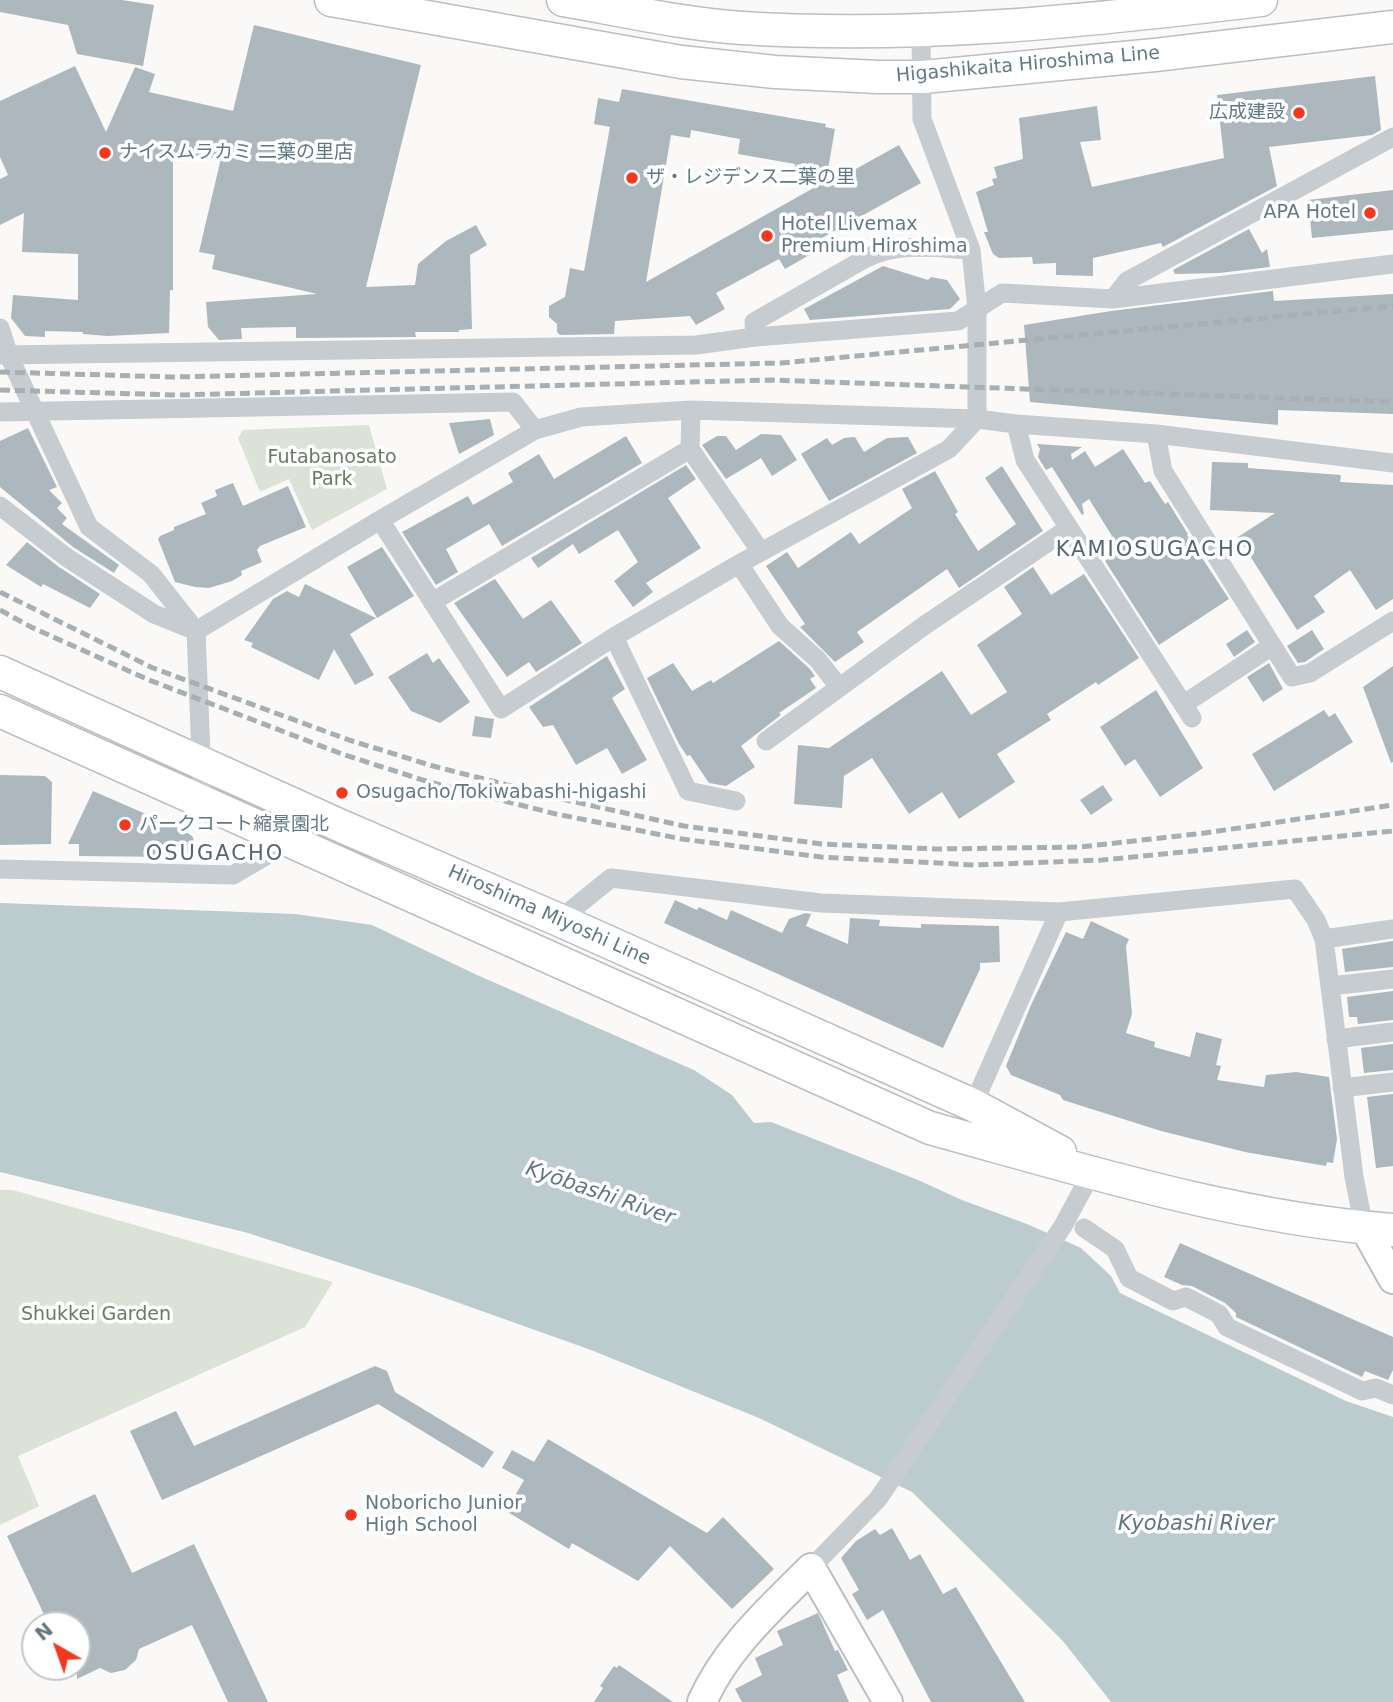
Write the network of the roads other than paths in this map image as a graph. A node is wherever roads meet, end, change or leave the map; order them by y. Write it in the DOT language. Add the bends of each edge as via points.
graph roads {
  1 [pos="331,0"];
  2 [pos="564,0"];
  3 [pos="1261,0"];
  4 [pos="426,8"];
  5 [pos="1393,27"];
  6 [pos="921,32"];
  7 [pos="923,77"];
  8 [pos="1393,136"];
  9 [pos="971,250"];
  10 [pos="1393,264"];
  11 [pos="1113,299"];
  12 [pos="976,309"];
  13 [pos="0,328"];
  14 [pos="755,337"];
  15 [pos="5,355"];
  16 [pos="691,410"];
  17 [pos="0,412"];
  18 [pos="36,413"];
  19 [pos="977,419"];
  20 [pos="1016,424"];
  21 [pos="535,430"];
  22 [pos="1156,434"];
  23 [pos="690,449"];
  24 [pos="1393,463"];
  25 [pos="0,506"];
  26 [pos="380,520"];
  27 [pos="1069,528"];
  28 [pos="761,552"];
  29 [pos="739,564"];
  30 [pos="432,602"];
  31 [pos="1393,621"];
  32 [pos="196,631"];
  33 [pos="614,637"];
  34 [pos="1272,646"];
  35 [pos="0,672"];
  36 [pos="839,687"];
  37 [pos="0,711"];
  38 [pos="766,741"];
  39 [pos="202,764"];
  40 [pos="736,802"];
  41 [pos="203,803"];
  42 [pos="291,841"];
  43 [pos="0,869"];
  44 [pos="1059,912"];
  45 [pos="559,919"];
  46 [pos="1393,929"];
  47 [pos="1324,939"];
  48 [pos="1393,979"];
  49 [pos="1331,986"];
  50 [pos="1393,1032"];
  51 [pos="1336,1039"];
  52 [pos="1393,1083"];
  53 [pos="1342,1088"];
  54 [pos="973,1105"];
  55 [pos="1092,1172"];
  56 [pos="1084,1228"];
  57 [pos="1379,1228"];
  58 [pos="1393,1279"];
  59 [pos="1393,1395"];
  60 [pos="811,1568"];
  61 [pos="702,1702"];
  62 [pos="888,1702"];
  1 -- 4 [label="main road, Higashikaita Hiroshima Line"];
  2 -- 6 [label="main road, Higashikaita Hiroshima Line" via="738,27"];
  3 -- 6 [label="main road, Higashikaita Hiroshima Line" via="1124,17"];
  4 -- 7 [label="main road, Higashikaita Hiroshima Line" via="681,62 775,72"];
  5 -- 7 [label="main road, Higashikaita Hiroshima Line"];
  6 -- 7 [label="street"];
  7 -- 9 [label="street" via="922,119"];
  8 -- 11 [label="street" via="1128,281"];
  9 -- 12 [label="street"];
  9 -- 14 [label="street" via="903,246 875,253 754,322"];
  10 -- 11 [label="street"];
  11 -- 12 [label="street" via="1002,293"];
  12 -- 14 [label="street" via="958,321"];
  12 -- 19 [label="street"];
  13 -- 15 [label="street"];
  14 -- 15 [label="street" via="696,345"];
  15 -- 18 [label="street"];
  16 -- 19 [label="street"];
  16 -- 21 [label="street" via="581,417"];
  16 -- 23 [label="street"];
  17 -- 18 [label="street"];
  18 -- 21 [label="street" via="513,402"];
  18 -- 32 [label="street" via="89,527 151,574"];
  19 -- 20 [label="street"];
  19 -- 28 [label="street" via="949,449"];
  20 -- 22 [label="street"];
  20 -- 27 [label="street" via="1025,460"];
  21 -- 26 [label="street"];
  22 -- 24 [label="street"];
  22 -- 34 [label="street" via="1163,471"];
  23 -- 28 [label="street"];
  23 -- 30 [label="street"];
  25 -- 32 [label="street" via="154,614"];
  26 -- 30 [label="street"];
  26 -- 32 [label="street"];
  27 -- 34 [label="street" via="1188,711"];
  27 -- 36 [label="street"];
  28 -- 29 [label="street"];
  29 -- 33 [label="street"];
  29 -- 36 [label="street" via="780,626 818,660"];
  30 -- 33 [label="street" via="501,709"];
  31 -- 34 [label="street" via="1310,673 1292,677"];
  32 -- 39 [label="street"];
  33 -- 40 [label="street" via="688,791"];
  35 -- 39 [label="main road, Hiroshima Miyoshi Line"];
  36 -- 38 [label="street"];
  37 -- 41 [label="main road, Hiroshima Miyoshi Line"];
  39 -- 41 [label="street"];
  39 -- 45 [label="main road, Hiroshima Miyoshi Line"];
  41 -- 42 [label="main road, Hiroshima Miyoshi Line"];
  42 -- 43 [label="street" via="233,875"];
  42 -- 55 [label="main road, Hiroshima Miyoshi Line" via="930,1128"];
  44 -- 45 [label="street" via="821,903 611,878"];
  44 -- 47 [label="street" via="1295,888"];
  44 -- 54 [label="street"];
  45 -- 54 [label="main road, Hiroshima Miyoshi Line"];
  46 -- 47 [label="street"];
  47 -- 49 [label="street"];
  48 -- 49 [label="street"];
  49 -- 51 [label="street"];
  50 -- 51 [label="street"];
  51 -- 53 [label="street"];
  52 -- 53 [label="street"];
  53 -- 57 [label="street" via="1354,1177"];
  54 -- 55 [label="main road, Hiroshima Miyoshi Line" via="1048,1143"];
  55 -- 57 [label="main road, Hiroshima Miyoshi Line" via="1237,1209"];
  55 -- 60 [label="street" via="1063,1226 878,1499"];
  56 -- 59 [label="street" via="1115,1249 1129,1278 1173,1301 1186,1297 1219,1314 1227,1327 1362,1391 1376,1388"];
  57 -- 58 [label="street"];
  60 -- 61 [label="street" via="741,1640"];
  60 -- 62 [label="street"];
}
